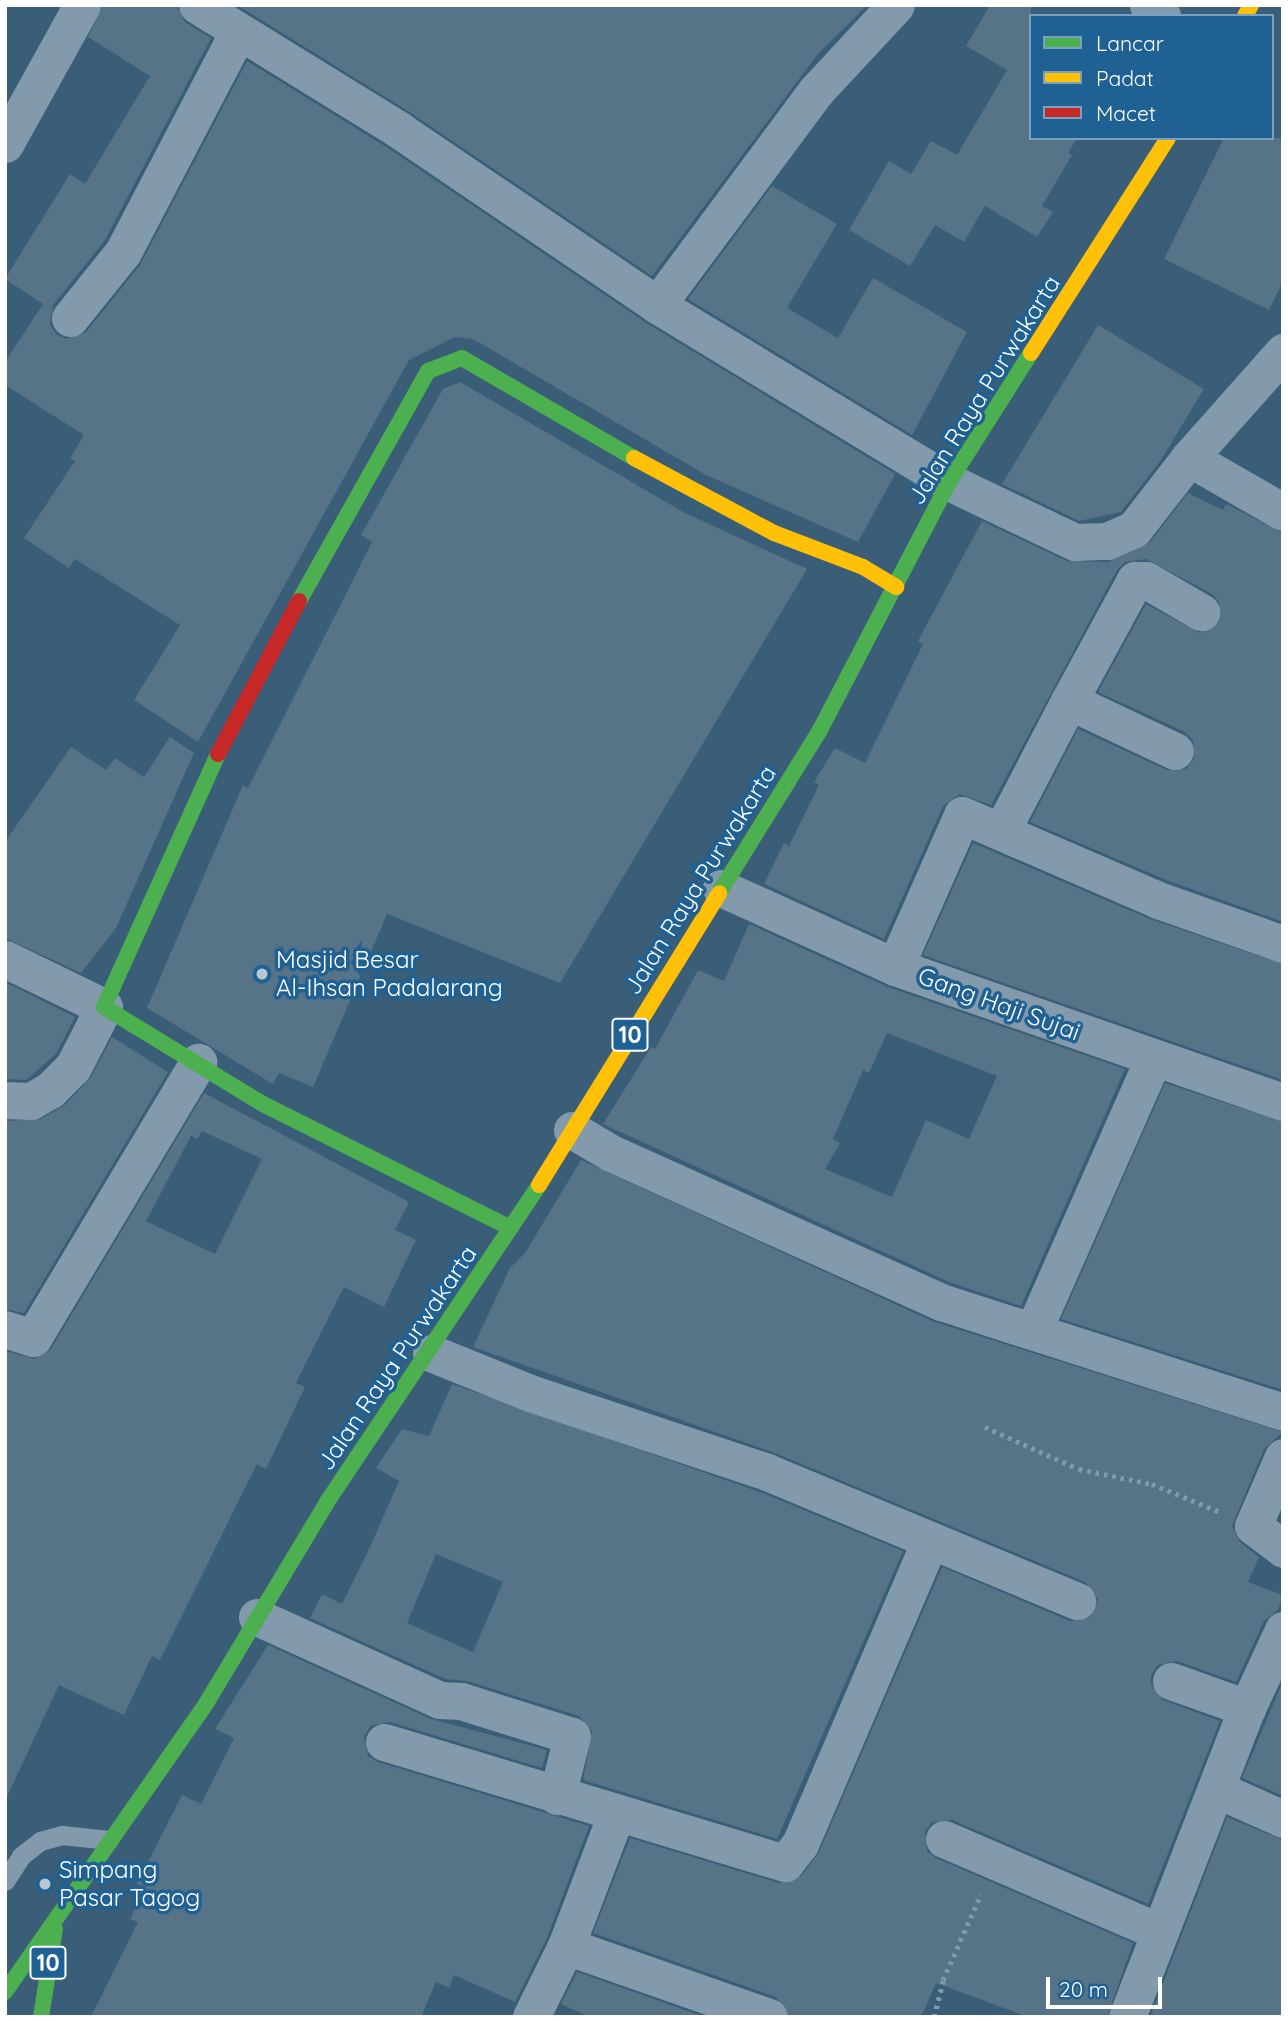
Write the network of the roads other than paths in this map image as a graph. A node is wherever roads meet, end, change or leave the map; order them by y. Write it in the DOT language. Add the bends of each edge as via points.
graph roads {
  1 [pos="82,5"];
  2 [pos="197,5"];
  3 [pos="896,5"];
  4 [pos="238,32"];
  5 [pos="1167,140"];
  6 [pos="5,144"];
  7 [pos="657,305"];
  8 [pos="70,318"];
  9 [pos="1283,352"];
  10 [pos="1189,458"];
  11 [pos="949,482"];
  12 [pos="1283,512"];
  13 [pos="896,587"];
  14 [pos="1200,612"];
  15 [pos="1069,701"];
  16 [pos="1175,751"];
  17 [pos="1003,828"];
  18 [pos="721,888"];
  19 [pos="1283,944"];
  20 [pos="5,959"];
  21 [pos="895,967"];
  22 [pos="104,1007"];
  23 [pos="1152,1061"];
  24 [pos="198,1062"];
  25 [pos="5,1100"];
  26 [pos="1283,1102"];
  27 [pos="572,1130"];
  28 [pos="511,1228"];
  29 [pos="5,1329"];
  30 [pos="1034,1329"];
  31 [pos="431,1353"];
  32 [pos="1283,1412"];
  33 [pos="1283,1457"];
  34 [pos="930,1541"];
  35 [pos="1283,1549"];
  36 [pos="1077,1601"];
  37 [pos="257,1617"];
  38 [pos="1282,1634"];
  39 [pos="1171,1682"];
  40 [pos="1247,1707"];
  41 [pos="384,1742"];
  42 [pos="1216,1789"];
  43 [pos="556,1796"];
  44 [pos="617,1812"];
  45 [pos="1283,1819"];
  46 [pos="944,1839"];
  47 [pos="109,1840"];
  48 [pos="5,1881"];
  49 [pos="59,1910"];
  50 [pos="1160,1933"];
  51 [pos="566,1947"];
  52 [pos="5,1992"];
  53 [pos="41,2017"];
  54 [pos="531,2017"];
  55 [pos="769,2017"];
  56 [pos="1127,2017"];
  1 -- 6 [label="street"];
  2 -- 4 [label="street"];
  3 -- 7 [label="street" via="816,91"];
  4 -- 7 [label="street" via="399,130"];
  4 -- 8 [label="street" via="123,252"];
  5 -- 11 [label="main road, Jalan Raya Purwakarta / 10"];
  7 -- 11 [label="street"];
  9 -- 10 [label="street"];
  10 -- 11 [label="street" via="1134,529 1091,543 1075,542"];
  10 -- 12 [label="street"];
  11 -- 13 [label="main road, Jalan Raya Purwakarta / 10"];
  13 -- 18 [label="main road, Jalan Raya Purwakarta / 10" via="820,730"];
  13 -- 22 [label="main road" via="863,567 696,495 462,359 434,366 240,705"];
  14 -- 15 [label="street" via="1146,580 1135,580"];
  15 -- 16 [label="street"];
  15 -- 17 [label="street"];
  17 -- 19 [label="street" via="1158,900"];
  17 -- 21 [label="street" via="962,815"];
  18 -- 21 [label="street, Gang Haji Sujai"];
  18 -- 27 [label="main road, Jalan Raya Purwakarta / 10"];
  20 -- 22 [label="street"];
  21 -- 23 [label="street, Gang Haji Sujai"];
  22 -- 24 [label="main road"];
  22 -- 25 [label="street" via="73,1067 50,1090 31,1101"];
  23 -- 26 [label="street, Gang Haji Sujai"];
  23 -- 30 [label="street"];
  24 -- 28 [label="main road" via="263,1104"];
  24 -- 29 [label="street" via="33,1338"];
  27 -- 28 [label="main road, Jalan Raya Purwakarta / 10"];
  27 -- 30 [label="street" via="611,1153 941,1302"];
  28 -- 31 [label="main road, Jalan Raya Purwakarta / 10"];
  30 -- 32 [label="street"];
  31 -- 34 [label="street" via="530,1393 767,1472"];
  31 -- 37 [label="main road, Jalan Raya Purwakarta / 10" via="327,1502"];
  33 -- 35 [label="street" via="1253,1526"];
  34 -- 36 [label="street"];
  34 -- 44 [label="street" via="794,1856 785,1863 774,1862"];
  37 -- 43 [label="street" via="440,1700 461,1701 572,1736"];
  37 -- 47 [label="main road, Jalan Raya Purwakarta / 10" via="207,1702"];
  38 -- 40 [label="street"];
  39 -- 40 [label="street"];
  40 -- 42 [label="street"];
  41 -- 43 [label="street"];
  42 -- 45 [label="street"];
  42 -- 50 [label="street"];
  43 -- 44 [label="street"];
  44 -- 51 [label="street"];
  46 -- 50 [label="street"];
  47 -- 48 [label="lane" via="62,1835 40,1841 20,1856"];
  47 -- 49 [label="main road, Jalan Raya Purwakarta / 10"];
  49 -- 52 [label="main road, Jalan Raya Purwakarta / 10"];
  49 -- 53 [label="main road, Jalan Raya Purwakarta / 10"];
  50 -- 56 [label="street"];
  51 -- 54 [label="street"];
  51 -- 55 [label="street"];
}
